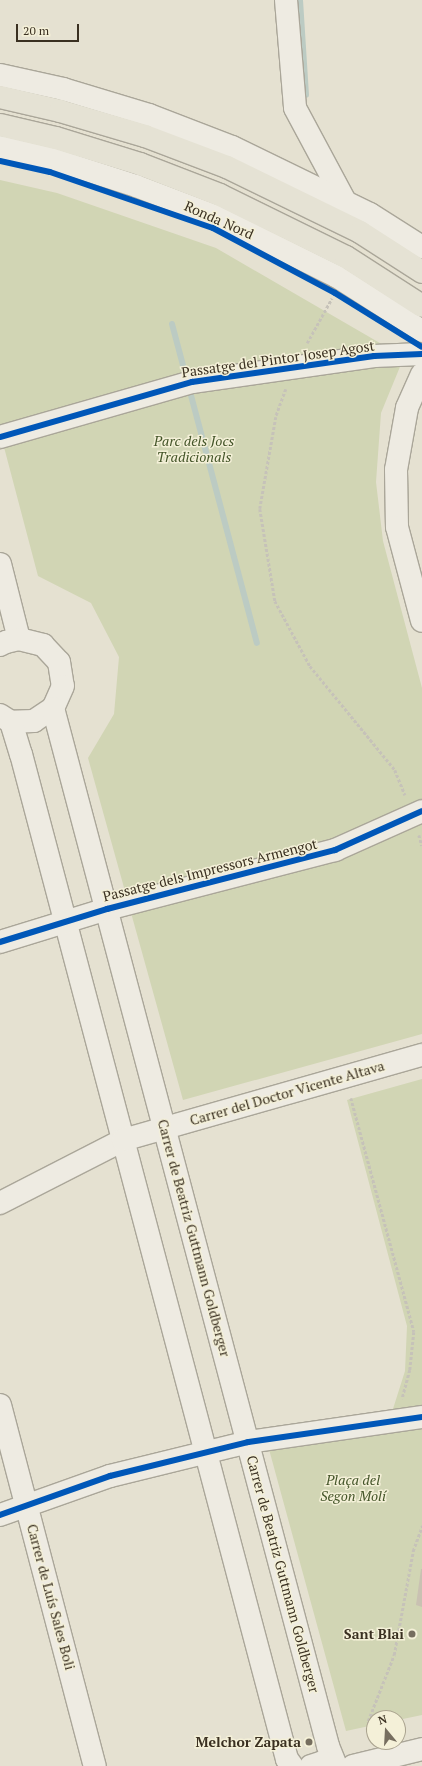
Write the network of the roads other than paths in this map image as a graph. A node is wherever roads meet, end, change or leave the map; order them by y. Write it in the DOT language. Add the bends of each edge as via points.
graph roads {
  1 [pos="286,0"];
  2 [pos="0,74"];
  3 [pos="0,97"];
  4 [pos="0,125"];
  5 [pos="0,147"];
  6 [pos="346,203"];
  7 [pos="422,247"];
  8 [pos="422,272"];
  9 [pos="422,306"];
  10 [pos="422,331"];
  11 [pos="422,354"];
  12 [pos="422,374"];
  13 [pos="0,437"];
  14 [pos="0,564"];
  15 [pos="422,621"];
  16 [pos="10,642"];
  17 [pos="54,708"];
  18 [pos="5,720"];
  19 [pos="418,813"];
  20 [pos="106,909"];
  21 [pos="65,921"];
  22 [pos="0,942"];
  23 [pos="422,1055"];
  24 [pos="164,1128"];
  25 [pos="123,1140"];
  26 [pos="0,1203"];
  27 [pos="0,1406"];
  28 [pos="422,1416"];
  29 [pos="248,1442"];
  30 [pos="206,1452"];
  31 [pos="26,1505"];
  32 [pos="0,1516"];
  33 [pos="422,1749"];
  34 [pos="96,1766"];
  35 [pos="292,1766"];
  36 [pos="311,1766"];
  37 [pos="335,1766"];
  38 [pos="353,1766"];
  1 -- 6 [label="street" via="295,108"];
  2 -- 6 [label="street" via="63,89 149,116 232,147"];
  3 -- 8 [label="main road" via="60,111 145,136 227,167 360,232"];
  4 -- 9 [label="main road, Ronda Nord" via="56,138 140,164 220,195 346,257"];
  5 -- 10 [label="street, Ronda Nord" via="52,159 136,186 215,216 336,276"];
  6 -- 7 [label="street" via="370,214"];
  11 -- 13 [label="street, Passatge del Pintor Josep Agost" via="374,356 187,383"];
  12 -- 15 [label="street" via="406,408 396,470 397,528"];
  14 -- 16 [label="street"];
  16 -- 17 [label="street" via="43,645 59,662 63,686"];
  17 -- 18 [label="street" via="34,721"];
  17 -- 20 [label="street, Carrer de Beatriz Guttmann Goldberger"];
  18 -- 21 [label="street"];
  19 -- 20 [label="street, Passatge dels Impressors Armengot" via="335,850"];
  20 -- 21 [label="street, Passatge dels Impressors Armengot"];
  20 -- 24 [label="street, Carrer de Beatriz Guttmann Goldberger"];
  21 -- 22 [label="street, Passatge dels Impressors Armengot"];
  21 -- 25 [label="street"];
  23 -- 24 [label="street, Carrer del Doctor Vicente Altava"];
  24 -- 25 [label="street, Carrer del Doctor Vicente Altava"];
  24 -- 29 [label="street, Carrer de Beatriz Guttmann Goldberger"];
  25 -- 26 [label="street, Carrer del Doctor Vicente Altava"];
  25 -- 30 [label="street"];
  27 -- 31 [label="street, Carrer de Luís Sales Boli"];
  28 -- 29 [label="street"];
  29 -- 30 [label="street"];
  29 -- 37 [label="street, Carrer de Beatriz Guttmann Goldberger"];
  30 -- 31 [label="street" via="110,1476"];
  30 -- 35 [label="street" via="287,1759"];
  31 -- 32 [label="street"];
  31 -- 34 [label="street, Carrer de Luís Sales Boli"];
  33 -- 38 [label="street"];
  36 -- 37 [label="street" via="323,1762"];
}
